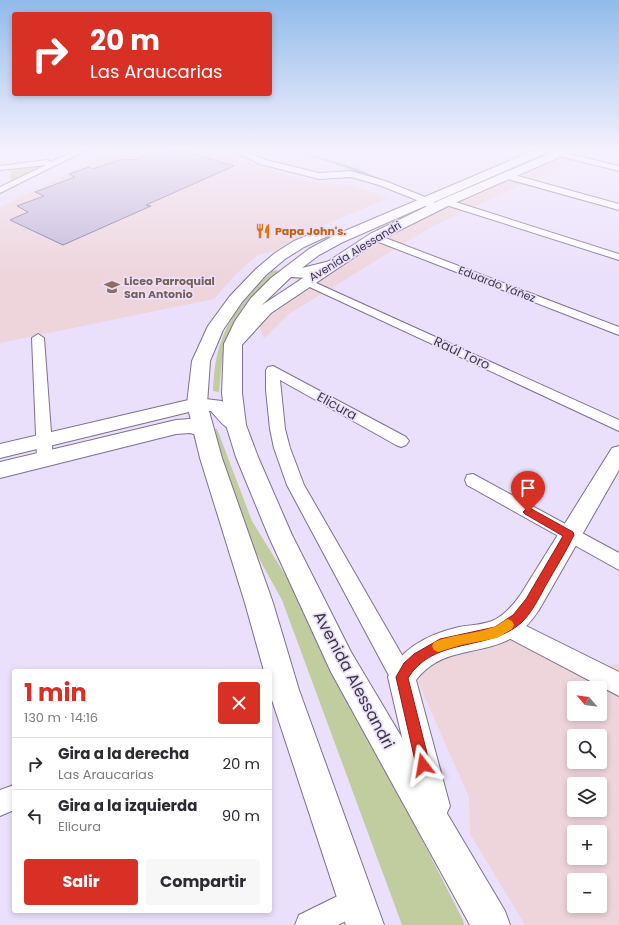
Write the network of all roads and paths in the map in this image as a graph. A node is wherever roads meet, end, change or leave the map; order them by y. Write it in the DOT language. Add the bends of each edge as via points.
graph roads {
  1 [pos="399,193"];
  2 [pos="416,193"];
  3 [pos="454,193"];
  4 [pos="467,193"];
  5 [pos="569,193"];
  6 [pos="409,196"];
  7 [pos="446,202"];
  8 [pos="429,205"];
  9 [pos="619,207"];
  10 [pos="379,235"];
  11 [pos="299,244"];
  12 [pos="619,256"];
  13 [pos="330,265"];
  14 [pos="287,271"];
  15 [pos="305,281"];
  16 [pos="619,321"];
  17 [pos="619,331"];
  18 [pos="38,338"];
  19 [pos="233,344"];
  20 [pos="197,404"];
  21 [pos="236,425"];
  22 [pos="619,426"];
  23 [pos="204,430"];
  24 [pos="401,441"];
  25 [pos="44,450"];
  26 [pos="0,451"];
  27 [pos="619,454"];
  28 [pos="0,470"];
  29 [pos="473,480"];
  30 [pos="569,535"];
  31 [pos="619,562"];
  32 [pos="506,626"];
  33 [pos="402,677"];
  34 [pos="619,685"];
  35 [pos="277,693"];
  36 [pos="12,798"];
  37 [pos="0,803"];
  38 [pos="441,837"];
  39 [pos="360,913"];
  40 [pos="484,919"];
  41 [pos="309,925"];
  1 -- 6 [label="street"];
  2 -- 6 [label="main road, Avenida Alessandri"];
  3 -- 8 [label="main road, Avenida Alessandri"];
  4 -- 7 [label="main road, Avenida Alessandri"];
  5 -- 9 [label="street"];
  6 -- 8 [label="street"];
  6 -- 11 [label="main road, Avenida Alessandri"];
  7 -- 8 [label="main road, Avenida Alessandri"];
  7 -- 12 [label="street"];
  8 -- 10 [label="main road, Avenida Alessandri"];
  8 -- 14 [label="main road, Avenida Alessandri" via="338,240 314,252"];
  10 -- 13 [label="main road, Avenida Alessandri"];
  10 -- 16 [label="street, Eduardo Yáñez"];
  10 -- 17 [label="street, Eduardo Yáñez"];
  11 -- 14 [label="main road" via="279,264 280,268"];
  11 -- 20 [label="main road, Avenida Alessandri" via="261,272 236,299 214,330 202,361"];
  13 -- 14 [label="main road" via="307,273 296,274"];
  13 -- 15 [label="main road, Avenida Alessandri"];
  14 -- 19 [label="main road, Avenida Alessandri" via="257,301 243,321"];
  15 -- 19 [label="main road, Avenida Alessandri" via="265,310"];
  15 -- 22 [label="street, Raúl Toro"];
  18 -- 25 [label="street"];
  19 -- 21 [label="main road, Avenida Alessandri" via="232,393"];
  20 -- 21 [label="street, Avenida Alessandri" via="216,405"];
  20 -- 23 [label="main road, Avenida Alessandri"];
  20 -- 25 [label="street"];
  21 -- 38 [label="main road, Avenida Alessandri" via="281,537 341,662"];
  23 -- 25 [label="street" via="190,426 176,427"];
  23 -- 35 [label="main road, Avenida Alessandri" via="259,603"];
  24 -- 33 [label="street, Elicura" via="273,370 272,389 276,425 291,476"];
  25 -- 26 [label="street"];
  25 -- 28 [label="street"];
  27 -- 30 [label="street"];
  29 -- 30 [label="street"];
  30 -- 31 [label="street"];
  30 -- 32 [label="street" via="530,602 517,619"];
  32 -- 33 [label="street" via="497,632 444,643 418,658"];
  32 -- 34 [label="street"];
  33 -- 38 [label="street"];
  35 -- 39 [label="main road, Avenida Alessandri"];
  36 -- 37 [label="street"];
  38 -- 40 [label="main road, Avenida Alessandri"];
  39 -- 41 [label="street"];
}
